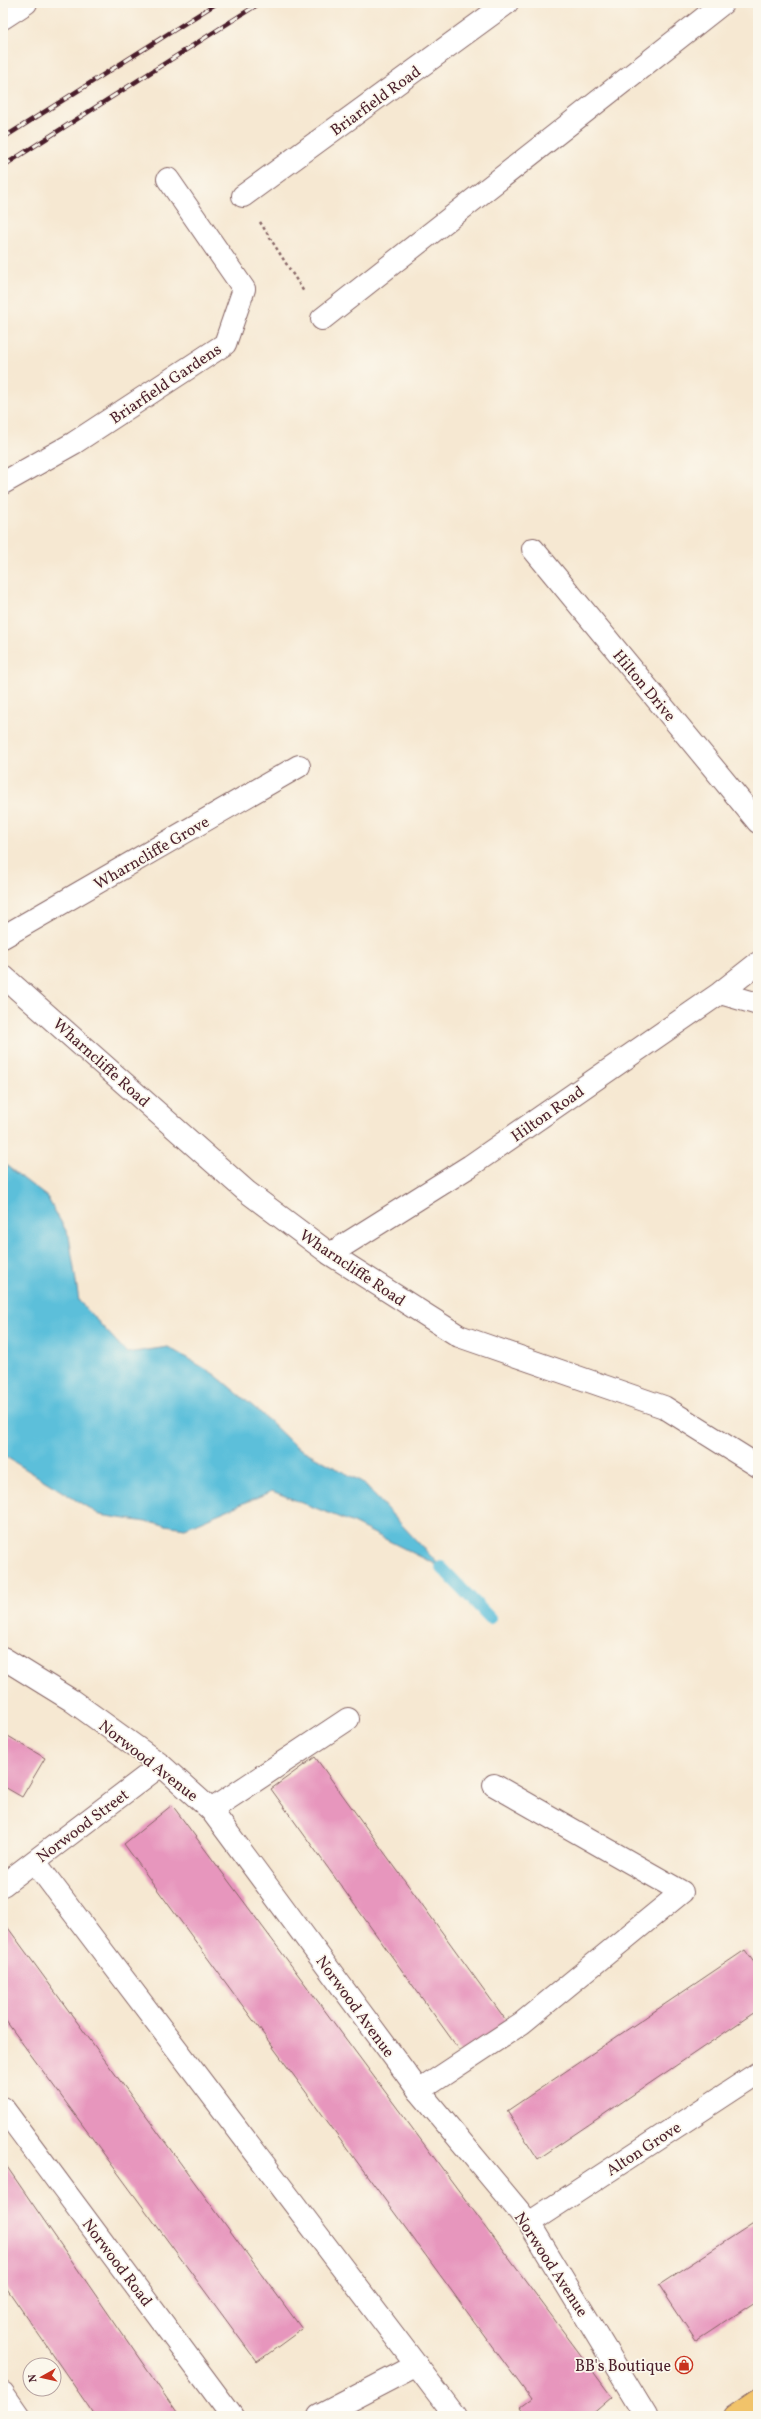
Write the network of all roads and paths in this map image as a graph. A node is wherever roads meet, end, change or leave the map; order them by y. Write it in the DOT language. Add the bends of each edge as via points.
graph roads {
  1 [pos="26,3"];
  2 [pos="507,3"];
  3 [pos="723,3"];
  4 [pos="3,18"];
  5 [pos="168,179"];
  6 [pos="243,196"];
  7 [pos="322,319"];
  8 [pos="3,483"];
  9 [pos="533,549"];
  10 [pos="299,766"];
  11 [pos="758,822"];
  12 [pos="3,937"];
  13 [pos="758,963"];
  14 [pos="3,976"];
  15 [pos="720,993"];
  16 [pos="758,1004"];
  17 [pos="330,1254"];
  18 [pos="758,1466"];
  19 [pos="3,1658"];
  20 [pos="348,1719"];
  21 [pos="161,1765"];
  22 [pos="494,1785"];
  23 [pos="211,1810"];
  24 [pos="35,1862"];
  25 [pos="3,1885"];
  26 [pos="758,2073"];
  27 [pos="419,2092"];
  28 [pos="3,2108"];
  29 [pos="529,2223"];
  30 [pos="417,2365"];
  31 [pos="3,2393"];
  32 [pos="758,2400"];
  33 [pos="19,2416"];
  34 [pos="232,2416"];
  35 [pos="319,2416"];
  36 [pos="454,2416"];
  37 [pos="646,2416"];
  38 [pos="735,2416"];
  1 -- 4 [label="street"];
  2 -- 6 [label="street, Briarfield Road"];
  3 -- 7 [label="street"];
  5 -- 8 [label="street, Briarfield Gardens" via="244,289 225,344 74,443"];
  6 -- 7 [label="path"];
  9 -- 11 [label="street, Hilton Drive"];
  10 -- 12 [label="street, Wharncliffe Grove"];
  13 -- 15 [label="street, Hilton Road"];
  14 -- 17 [label="street, Wharncliffe Road" via="246,1191"];
  15 -- 16 [label="street"];
  15 -- 17 [label="street, Hilton Road" via="470,1166"];
  17 -- 18 [label="street, Wharncliffe Road" via="459,1336 664,1407"];
  19 -- 21 [label="street, Norwood Avenue" via="71,1700"];
  20 -- 23 [label="street"];
  21 -- 23 [label="street, Norwood Avenue"];
  21 -- 24 [label="street, Norwood Street"];
  22 -- 27 [label="street" via="682,1892 522,2023"];
  23 -- 27 [label="street, Norwood Avenue"];
  24 -- 25 [label="street, Norwood Street"];
  24 -- 30 [label="street"];
  26 -- 29 [label="street, Alton Grove"];
  27 -- 29 [label="street, Norwood Avenue"];
  28 -- 34 [label="street, Norwood Road"];
  29 -- 37 [label="street, Norwood Avenue"];
  30 -- 35 [label="street"];
  30 -- 36 [label="street"];
  31 -- 33 [label="street"];
  32 -- 38 [label="highway"];
}
